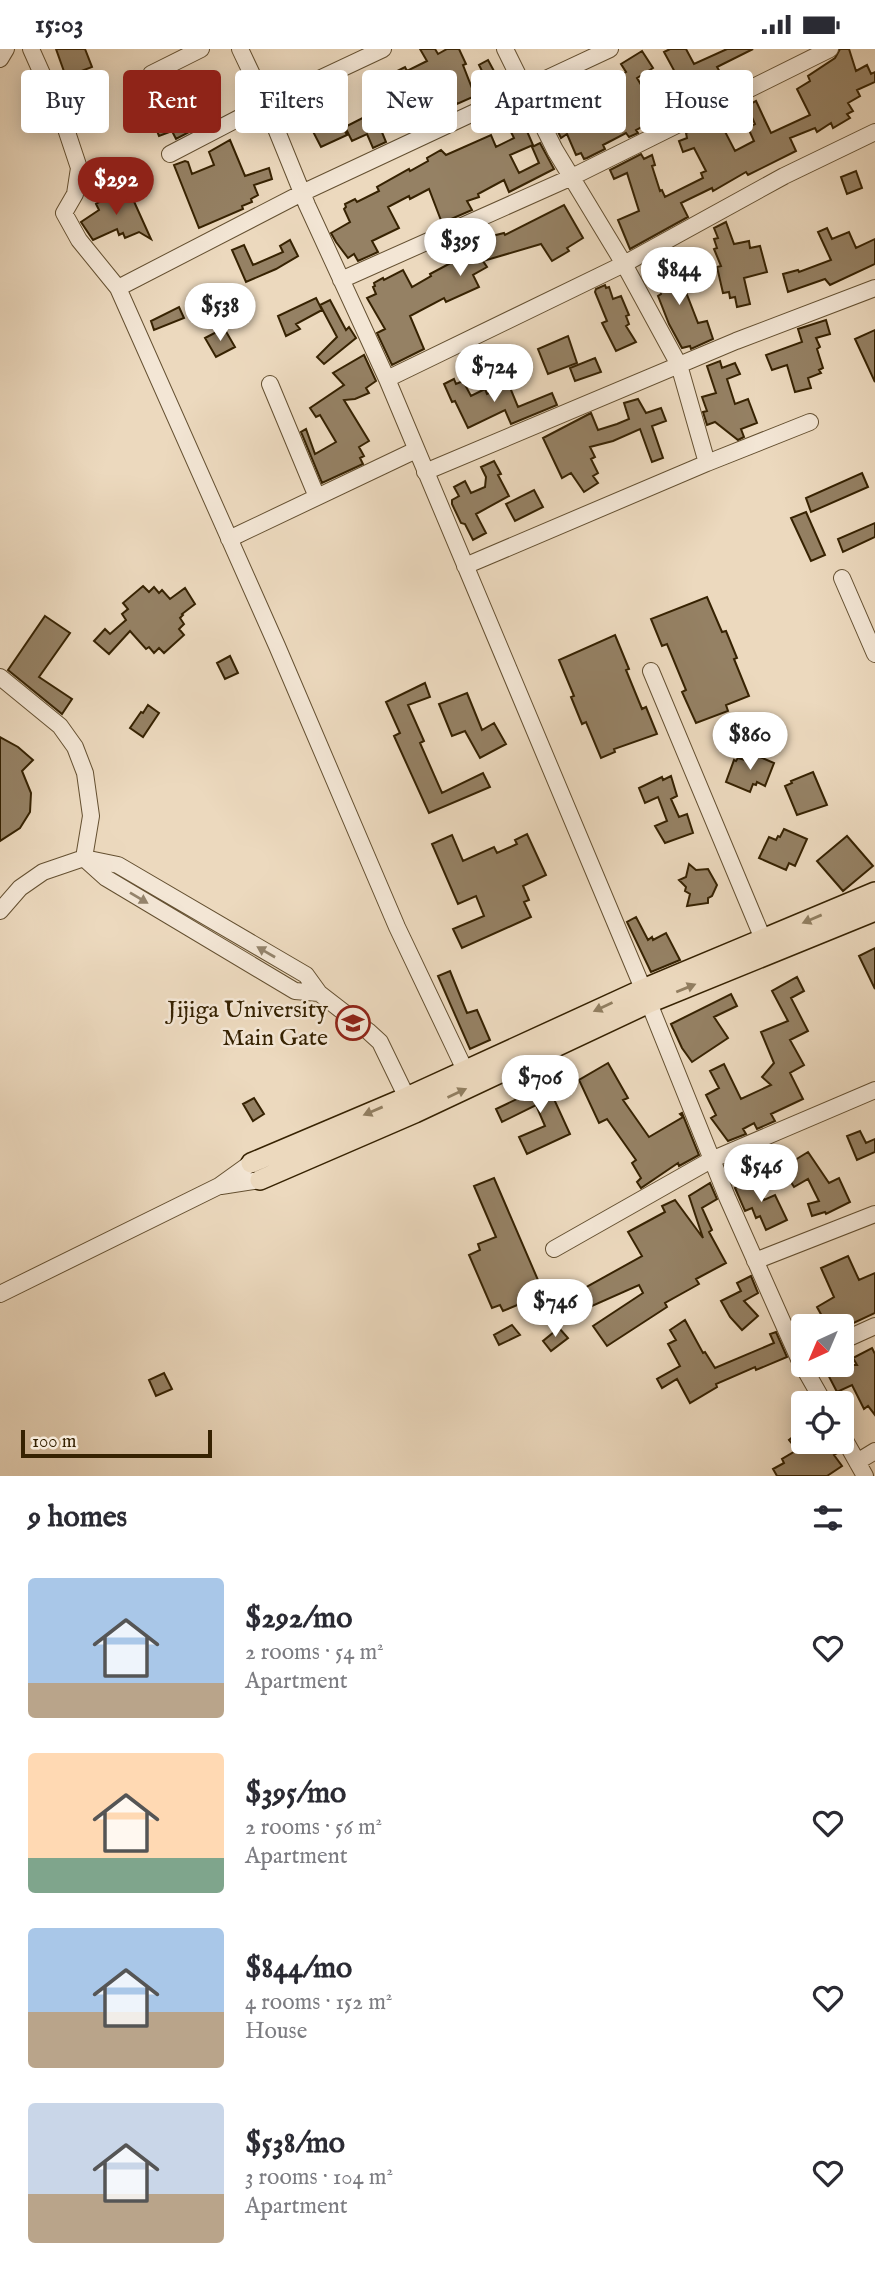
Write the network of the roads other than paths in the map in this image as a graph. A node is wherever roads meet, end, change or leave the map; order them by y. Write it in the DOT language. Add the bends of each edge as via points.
graph roads {
  1 [pos="6,49"];
  2 [pos="31,49"];
  3 [pos="201,49"];
  4 [pos="240,49"];
  5 [pos="383,49"];
  6 [pos="505,49"];
  7 [pos="610,49"];
  8 [pos="830,49"];
  9 [pos="0,59"];
  10 [pos="160,70"];
  11 [pos="250,70"];
  12 [pos="338,70"];
  13 [pos="515,70"];
  14 [pos="566,70"];
  15 [pos="471,115"];
  16 [pos="235,120"];
  17 [pos="875,132"];
  18 [pos="278,133"];
  19 [pos="546,133"];
  20 [pos="170,154"];
  21 [pos="572,177"];
  22 [pos="302,193"];
  23 [pos="624,264"];
  24 [pos="341,280"];
  25 [pos="118,288"];
  26 [pos="875,288"];
  27 [pos="679,365"];
  28 [pos="387,379"];
  29 [pos="270,384"];
  30 [pos="810,422"];
  31 [pos="416,450"];
  32 [pos="707,463"];
  33 [pos="425,473"];
  34 [pos="317,497"];
  35 [pos="229,539"];
  36 [pos="464,566"];
  37 [pos="842,578"];
  38 [pos="875,654"];
  39 [pos="651,671"];
  40 [pos="0,677"];
  41 [pos="84,858"];
  42 [pos="873,905"];
  43 [pos="1,907"];
  44 [pos="763,939"];
  45 [pos="646,996"];
  46 [pos="465,1070"];
  47 [pos="875,1090"];
  48 [pos="411,1105"];
  49 [pos="711,1160"];
  50 [pos="256,1171"];
  51 [pos="875,1214"];
  52 [pos="554,1249"];
  53 [pos="755,1261"];
  54 [pos="0,1294"];
  55 [pos="875,1326"];
  56 [pos="854,1336"];
  57 [pos="791,1337"];
  58 [pos="875,1451"];
  59 [pos="861,1469"];
  1 -- 9 [label="street"];
  2 -- 25 [label="street" via="79,168 75,194 64,213 79,240"];
  3 -- 10 [label="street"];
  4 -- 11 [label="street"];
  5 -- 12 [label="street"];
  6 -- 13 [label="street"];
  7 -- 14 [label="street"];
  8 -- 21 [label="street"];
  15 -- 22 [label="street"];
  16 -- 20 [label="street"];
  17 -- 23 [label="street"];
  18 -- 22 [label="street"];
  19 -- 21 [label="street"];
  21 -- 23 [label="street"];
  21 -- 24 [label="street"];
  22 -- 24 [label="street"];
  22 -- 25 [label="street"];
  23 -- 27 [label="street"];
  23 -- 28 [label="street"];
  24 -- 28 [label="street"];
  25 -- 35 [label="street"];
  26 -- 27 [label="street"];
  27 -- 32 [label="street"];
  27 -- 33 [label="street"];
  28 -- 31 [label="street"];
  29 -- 34 [label="street"];
  30 -- 32 [label="street"];
  31 -- 33 [label="street"];
  31 -- 34 [label="street"];
  32 -- 36 [label="street"];
  33 -- 36 [label="street"];
  34 -- 35 [label="street"];
  35 -- 46 [label="street" via="397,927"];
  36 -- 45 [label="street"];
  37 -- 38 [label="street"];
  39 -- 44 [label="street"];
  40 -- 41 [label="street" via="60,726 75,747 85,772 91,816"];
  41 -- 43 [label="street" via="43,872"];
  41 -- 48 [label="street" via="118,865 306,975 319,993 380,1042"];
  42 -- 44 [label="main road, one-way"];
  45 -- 42 [label="main road, one-way"];
  44 -- 45 [label="main road"];
  45 -- 46 [label="main road, one-way"];
  48 -- 45 [label="main road, one-way"];
  45 -- 49 [label="street"];
  46 -- 48 [label="main road"];
  47 -- 49 [label="street"];
  48 -- 50 [label="main road"];
  49 -- 52 [label="street"];
  49 -- 53 [label="street"];
  50 -- 54 [label="street"];
  51 -- 53 [label="street"];
  53 -- 57 [label="street"];
  55 -- 56 [label="street"];
  58 -- 59 [label="street"];
}
